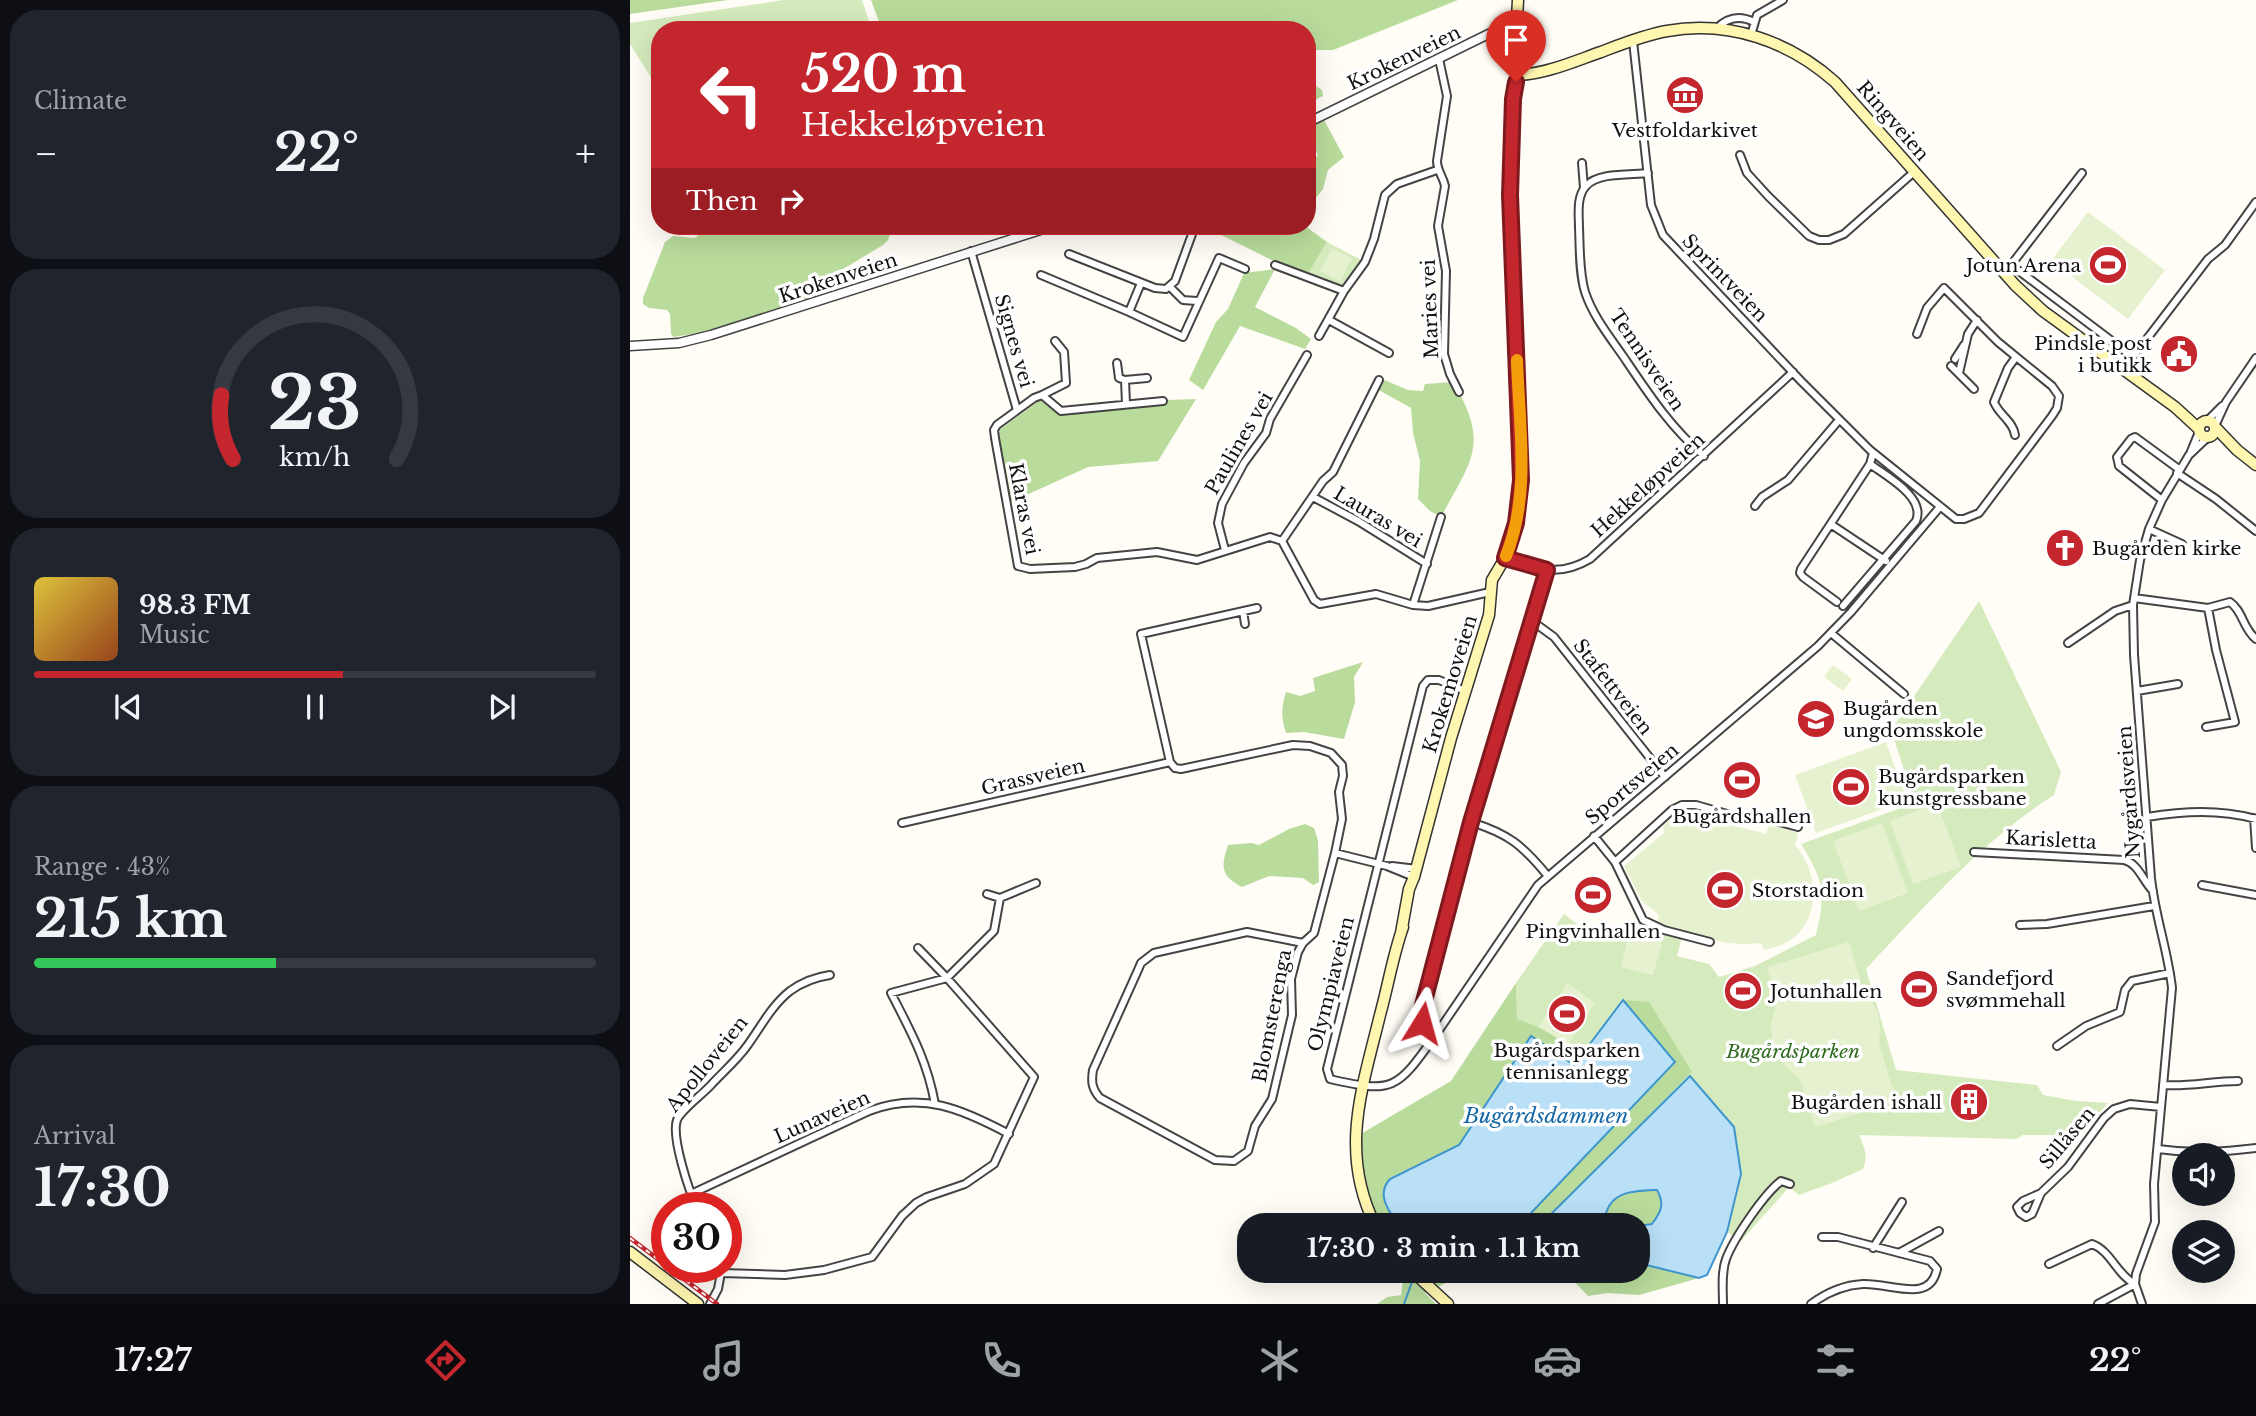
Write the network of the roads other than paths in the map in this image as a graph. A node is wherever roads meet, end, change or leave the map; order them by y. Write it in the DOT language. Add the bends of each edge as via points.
graph roads {
  1 [pos="1518,0"];
  2 [pos="1783,0"];
  3 [pos="1754,22"];
  4 [pos="1516,24"];
  5 [pos="1717,28"];
  6 [pos="1751,35"];
  7 [pos="1633,41"];
  8 [pos="1439,59"];
  9 [pos="1518,75"];
  10 [pos="1316,119"];
  11 [pos="1740,155"];
  12 [pos="1582,163"];
  13 [pos="1437,170"];
  14 [pos="1914,172"];
  15 [pos="1648,173"];
  16 [pos="2082,173"];
  17 [pos="1584,188"];
  18 [pos="2256,202"];
  19 [pos="1023,235"];
  20 [pos="1192,235"];
  21 [pos="971,251"];
  22 [pos="1069,254"];
  23 [pos="1275,265"];
  24 [pos="1245,269"];
  25 [pos="2008,269"];
  26 [pos="1041,275"];
  27 [pos="1141,283"];
  28 [pos="1170,288"];
  29 [pos="1344,291"];
  30 [pos="1197,302"];
  31 [pos="1129,312"];
  32 [pos="1329,320"];
  33 [pos="1977,320"];
  34 [pos="1917,334"];
  35 [pos="1319,337"];
  36 [pos="1055,341"];
  37 [pos="630,345"];
  38 [pos="1964,345"];
  39 [pos="1389,353"];
  40 [pos="1307,355"];
  41 [pos="2016,357"];
  42 [pos="2256,358"];
  43 [pos="1955,359"];
  44 [pos="1117,363"];
  45 [pos="1951,366"];
  46 [pos="2253,367"];
  47 [pos="1793,372"];
  48 [pos="1959,373"];
  49 [pos="1147,378"];
  50 [pos="1125,380"];
  51 [pos="1379,380"];
  52 [pos="1974,389"];
  53 [pos="1459,392"];
  54 [pos="1042,395"];
  55 [pos="1163,401"];
  56 [pos="1126,404"];
  57 [pos="1017,410"];
  58 [pos="1839,420"];
  59 [pos="2208,429"];
  60 [pos="2015,435"];
  61 [pos="1873,453"];
  62 [pos="1704,456"];
  63 [pos="1870,464"];
  64 [pos="2256,465"];
  65 [pos="2178,471"];
  66 [pos="1312,497"];
  67 [pos="2162,500"];
  68 [pos="1755,506"];
  69 [pos="1940,508"];
  70 [pos="1441,517"];
  71 [pos="1832,525"];
  72 [pos="2149,529"];
  73 [pos="2256,531"];
  74 [pos="1283,541"];
  75 [pos="2182,544"];
  76 [pos="1225,550"];
  77 [pos="1505,558"];
  78 [pos="1884,559"];
  79 [pos="1427,564"];
  80 [pos="1890,565"];
  81 [pos="1547,570"];
  82 [pos="1489,593"];
  83 [pos="2133,601"];
  84 [pos="1413,605"];
  85 [pos="1257,608"];
  86 [pos="2208,608"];
  87 [pos="1242,611"];
  88 [pos="1532,621"];
  89 [pos="1245,624"];
  90 [pos="1831,633"];
  91 [pos="2256,639"];
  92 [pos="2068,643"];
  93 [pos="2178,684"];
  94 [pos="1465,691"];
  95 [pos="2137,691"];
  96 [pos="1904,694"];
  97 [pos="2206,727"];
  98 [pos="1170,762"];
  99 [pos="1665,777"];
  100 [pos="2147,817"];
  101 [pos="2255,819"];
  102 [pos="1471,822"];
  103 [pos="902,824"];
  104 [pos="1798,827"];
  105 [pos="1594,836"];
  106 [pos="2256,848"];
  107 [pos="1974,852"];
  108 [pos="1335,853"];
  109 [pos="1615,862"];
  110 [pos="1377,863"];
  111 [pos="1416,873"];
  112 [pos="1547,875"];
  113 [pos="1036,883"];
  114 [pos="2202,885"];
  115 [pos="2153,891"];
  116 [pos="987,894"];
  117 [pos="2256,895"];
  118 [pos="1000,898"];
  119 [pos="2154,906"];
  120 [pos="2020,925"];
  121 [pos="1710,942"];
  122 [pos="1303,943"];
  123 [pos="918,948"];
  124 [pos="2170,972"];
  125 [pos="830,975"];
  126 [pos="947,978"];
  127 [pos="1435,1036"];
  128 [pos="2057,1046"];
  129 [pos="2238,1081"];
  130 [pos="2163,1085"];
  131 [pos="1363,1086"];
  132 [pos="934,1104"];
  133 [pos="2161,1107"];
  134 [pos="1010,1134"];
  135 [pos="2256,1148"];
  136 [pos="2158,1149"];
  137 [pos="1790,1184"];
  138 [pos="690,1192"];
  139 [pos="695,1192"];
  140 [pos="2041,1193"];
  141 [pos="1902,1202"];
  142 [pos="1370,1213"];
  143 [pos="1939,1231"];
  144 [pos="1822,1237"];
  145 [pos="1873,1248"];
  146 [pos="630,1252"];
  147 [pos="1899,1252"];
  148 [pos="2049,1264"];
  149 [pos="742,1272"];
  150 [pos="719,1283"];
  151 [pos="1425,1283"];
  152 [pos="2135,1284"];
  153 [pos="698,1304"];
  154 [pos="710,1304"];
  155 [pos="1448,1304"];
  156 [pos="1723,1304"];
  157 [pos="1811,1304"];
  158 [pos="2098,1304"];
  159 [pos="2142,1304"];
  1 -- 4 [label="main road, Krokemoveien"];
  2 -- 3 [label="street" via="1762,11"];
  3 -- 5 [label="street" via="1738,17"];
  3 -- 6 [label="street"];
  4 -- 8 [label="street, Krokenveien"];
  4 -- 9 [label="main road, Krokemoveien"];
  5 -- 6 [label="main road, Ringveien"];
  5 -- 7 [label="main road, Ringveien" via="1667,31"];
  6 -- 14 [label="main road, Ringveien" via="1789,50 1824,72"];
  7 -- 9 [label="main road, Ringveien"];
  7 -- 15 [label="street, Sprintveien"];
  8 -- 10 [label="street, Krokenveien"];
  8 -- 13 [label="street, Maries vei" via="1447,96"];
  9 -- 77 [label="main road, Krokemoveien" via="1510,195 1521,480 1516,523"];
  11 -- 14 [label="street" via="1747,173 1768,196 1809,236 1819,240 1844,234"];
  12 -- 17 [label="street, Tennisveien"];
  13 -- 29 [label="street" via="1397,184 1385,195 1371,249"];
  13 -- 53 [label="street, Maries vei" via="1445,186 1438,226 1445,259 1444,354"];
  14 -- 25 [label="main road, Ringveien"];
  15 -- 17 [label="street" via="1605,177"];
  15 -- 47 [label="street, Sprintveien" via="1653,212 1667,240"];
  16 -- 25 [label="street"];
  17 -- 62 [label="street, Tennisveien" via="1579,214 1585,291 1602,328 1658,406 1679,435"];
  18 -- 25 [label="street" via="2133,357"];
  19 -- 21 [label="street, Krokenveien"];
  20 -- 28 [label="street"];
  21 -- 37 [label="street, Krokenveien" via="696,340"];
  21 -- 57 [label="street, Signes vei"];
  22 -- 27 [label="street"];
  23 -- 29 [label="street"];
  24 -- 30 [label="street" via="1219,258"];
  25 -- 59 [label="main road, Ringveien" via="2043,311"];
  26 -- 31 [label="street"];
  27 -- 28 [label="street"];
  27 -- 31 [label="street"];
  28 -- 30 [label="street" via="1183,300"];
  29 -- 32 [label="street"];
  30 -- 31 [label="street" via="1183,337"];
  32 -- 35 [label="street"];
  32 -- 39 [label="street"];
  33 -- 34 [label="street, Sprintveien" via="1944,288 1927,309"];
  33 -- 38 [label="street"];
  33 -- 41 [label="street, Sprintveien"];
  36 -- 54 [label="street, Signes vei" via="1064,352 1066,383"];
  38 -- 43 [label="street"];
  38 -- 48 [label="street"];
  40 -- 76 [label="street, Paulines vei" via="1222,504 1218,523"];
  41 -- 60 [label="street" via="1994,402"];
  41 -- 69 [label="street, Sprintveien" via="2056,391 2057,408 1979,513 1956,519"];
  42 -- 46 [label="street, Nygårdsveien"];
  44 -- 50 [label="street" via="1118,374"];
  45 -- 48 [label="street"];
  46 -- 59 [label="street, Nygårdsveien"];
  47 -- 58 [label="street, Sprintveien"];
  47 -- 62 [label="street, Hekkeløpveien"];
  48 -- 52 [label="street"];
  49 -- 50 [label="street"];
  50 -- 56 [label="street"];
  51 -- 66 [label="street" via="1332,472"];
  54 -- 56 [label="street, Signes vei" via="1061,411"];
  54 -- 57 [label="street, Signes vei"];
  55 -- 56 [label="street, Signes vei"];
  57 -- 76 [label="street, Klaras vei" via="998,425 995,438 1018,566 1075,567 1101,557 1157,552 1197,560"];
  58 -- 61 [label="street, Sprintveien"];
  58 -- 68 [label="street" via="1788,480"];
  59 -- 64 [label="main road, Ringveien"];
  59 -- 65 [label="street, Nygårdsveien"];
  61 -- 63 [label="street"];
  61 -- 69 [label="street, Sprintveien"];
  62 -- 81 [label="street, Hekkeløpveien" via="1590,559 1577,567"];
  63 -- 71 [label="street"];
  63 -- 78 [label="street" via="1907,493 1919,512"];
  65 -- 67 [label="street, Nygårdsveien"];
  65 -- 67 [label="street" via="2135,437 2116,457 2119,466"];
  65 -- 73 [label="street"];
  66 -- 74 [label="street"];
  66 -- 79 [label="street, Lauras vei"];
  67 -- 72 [label="street, Nygårdsveien"];
  69 -- 80 [label="street, Sportsveien"];
  70 -- 79 [label="street"];
  71 -- 78 [label="street"];
  71 -- 78 [label="street" via="1800,573 1840,604"];
  72 -- 75 [label="street"];
  72 -- 83 [label="street, Nygårdsveien"];
  74 -- 76 [label="street, Klaras vei" via="1265,538"];
  74 -- 84 [label="street" via="1316,603 1377,594"];
  77 -- 81 [label="street, Hekkeløpveien"];
  77 -- 82 [label="main road, Krokemoveien" via="1495,571"];
  78 -- 80 [label="street"];
  79 -- 84 [label="street"];
  80 -- 90 [label="street, Sportsveien"];
  81 -- 88 [label="street"];
  82 -- 84 [label="street"];
  82 -- 94 [label="main road, Krokemoveien" via="1489,615"];
  83 -- 86 [label="street"];
  83 -- 92 [label="street"];
  83 -- 95 [label="street, Nygårdsveien"];
  85 -- 87 [label="street"];
  86 -- 91 [label="street" via="2234,604 2246,630"];
  86 -- 97 [label="street" via="2235,722"];
  87 -- 89 [label="street"];
  87 -- 98 [label="street" via="1141,634"];
  88 -- 99 [label="street, Stafettveien" via="1554,637"];
  88 -- 102 [label="street"];
  90 -- 96 [label="street"];
  90 -- 99 [label="street, Sportsveien"];
  93 -- 95 [label="street"];
  94 -- 110 [label="street, Olympiaveien" via="1434,679 1423,686"];
  94 -- 111 [label="main road, Krokemoveien"];
  95 -- 100 [label="street, Nygårdsveien"];
  98 -- 103 [label="street, Grassveien"];
  98 -- 108 [label="street, Grassveien" via="1181,769 1293,745 1331,753 1343,770 1339,792 1342,819"];
  99 -- 105 [label="street, Sportsveien"];
  100 -- 101 [label="street" via="2198,811"];
  100 -- 115 [label="street, Nygårdsveien"];
  101 -- 106 [label="street"];
  102 -- 112 [label="street" via="1517,843"];
  102 -- 127 [label="street" via="1420,1013"];
  104 -- 109 [label="street" via="1682,805"];
  105 -- 109 [label="street"];
  105 -- 112 [label="street, Sportsveien"];
  107 -- 115 [label="street, Karisletta" via="2124,860"];
  108 -- 110 [label="street"];
  108 -- 122 [label="street, Blomsterenga" via="1314,933"];
  109 -- 121 [label="street" via="1643,920"];
  110 -- 111 [label="street"];
  110 -- 131 [label="street, Olympiaveien" via="1327,1069 1330,1079"];
  111 -- 131 [label="main road, Krokemoveien"];
  112 -- 127 [label="street, Sportsveien"];
  113 -- 118 [label="street"];
  114 -- 117 [label="street"];
  115 -- 119 [label="street, Nygårdsveien"];
  116 -- 118 [label="street"];
  118 -- 126 [label="street" via="994,931"];
  119 -- 120 [label="street"];
  119 -- 124 [label="street, Nygårdsveien"];
  122 -- 122 [label="street, Blomsterenga" via="1247,932 1148,956 1093,1070 1096,1094 1215,1160 1240,1158 1248,1151 1255,1126 1272,1099 1292,1015 1292,979"];
  123 -- 126 [label="street"];
  124 -- 128 [label="street" via="2132,981 2125,989 2120,1012 2086,1026"];
  124 -- 130 [label="street, Nygårdsveien"];
  125 -- 138 [label="street, Apolloveien" via="790,992 762,1021 748,1045 680,1114 677,1139"];
  126 -- 132 [label="street" via="891,993 925,1059"];
  126 -- 134 [label="street" via="1034,1077"];
  127 -- 131 [label="street, Sportsveien" via="1394,1084"];
  129 -- 130 [label="street"];
  130 -- 133 [label="street, Nygårdsveien"];
  131 -- 142 [label="main road, Krokemoveien" via="1355,1157"];
  132 -- 134 [label="street, Lunaveien" via="956,1108"];
  132 -- 139 [label="street, Lunaveien" via="882,1107"];
  133 -- 136 [label="street, Nygårdsveien"];
  133 -- 140 [label="street, Sillåsen" via="2130,1104 2109,1112 2068,1167"];
  134 -- 149 [label="street" via="994,1164 965,1184 916,1203 872,1257 785,1275"];
  135 -- 136 [label="street" via="2224,1153"];
  136 -- 152 [label="street, Nygårdsveien" via="2155,1222"];
  137 -- 156 [label="street" via="1781,1181 1775,1186 1731,1249 1723,1271"];
  141 -- 145 [label="street"];
  143 -- 147 [label="street"];
  144 -- 145 [label="street"];
  145 -- 147 [label="street"];
  146 -- 153 [label="main road"];
  147 -- 157 [label="street" via="1934,1265 1935,1279 1928,1290 1909,1293 1862,1284 1836,1290"];
  148 -- 152 [label="street" via="2092,1244"];
  150 -- 154 [label="street"];
  151 -- 155 [label="main road"];
  152 -- 158 [label="street"];
  152 -- 159 [label="street"];
}
